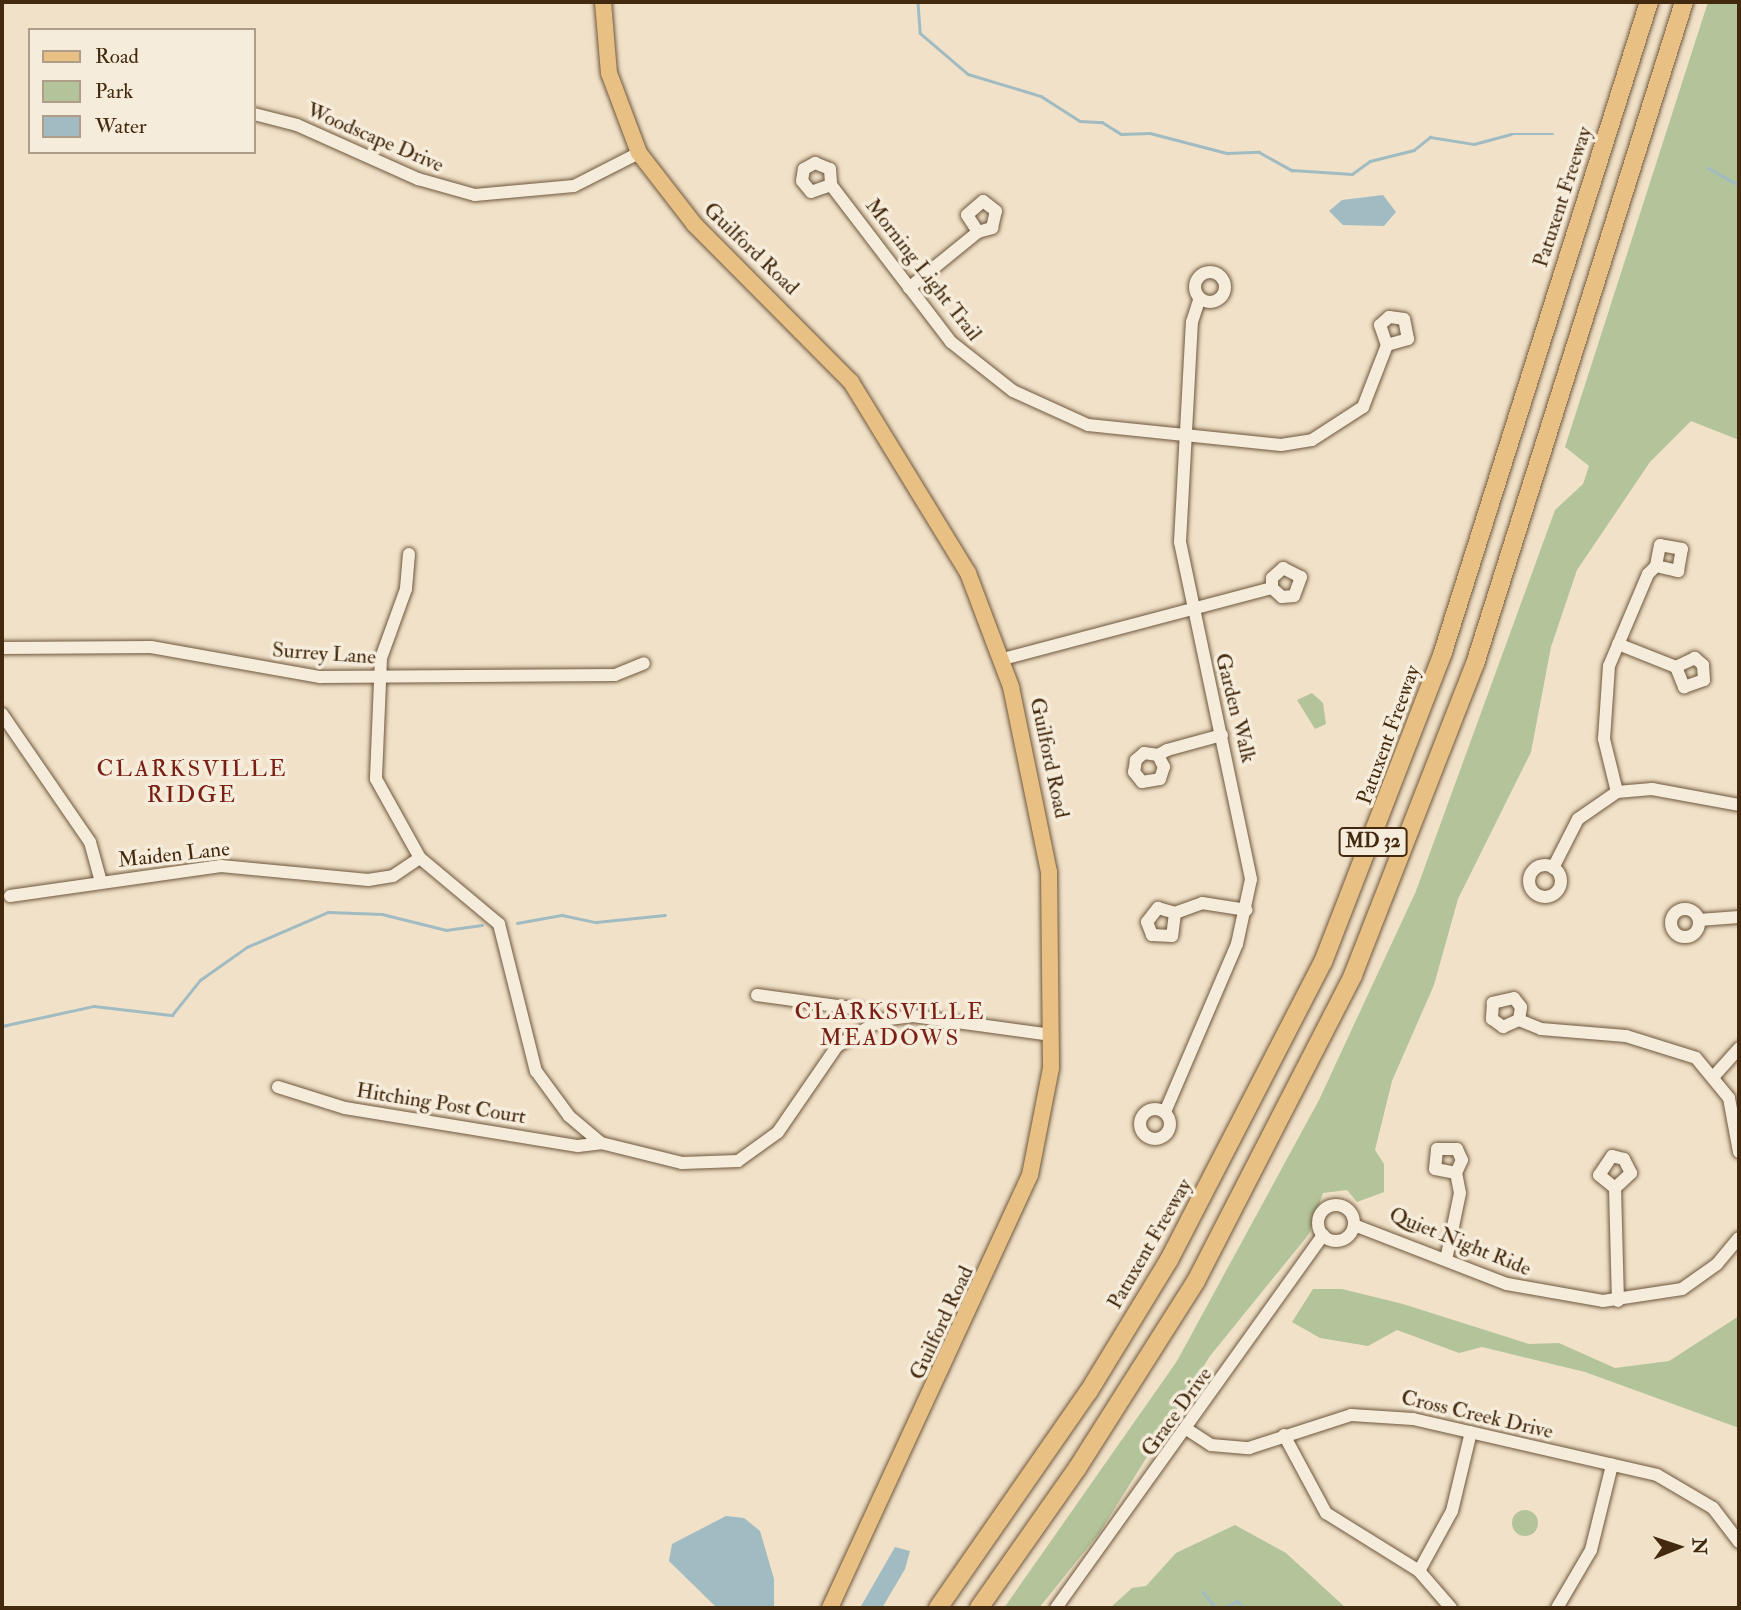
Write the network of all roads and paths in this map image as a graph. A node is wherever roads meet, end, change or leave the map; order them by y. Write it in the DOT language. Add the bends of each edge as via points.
graph roads {
  1 [pos="603,2"];
  2 [pos="1649,2"];
  3 [pos="1684,2"];
  4 [pos="256,115"];
  5 [pos="639,153"];
  6 [pos="831,185"];
  7 [pos="978,232"];
  8 [pos="909,288"];
  9 [pos="1200,299"];
  10 [pos="1387,345"];
  11 [pos="1184,438"];
  12 [pos="409,554"];
  13 [pos="1656,566"];
  14 [pos="1272,588"];
  15 [pos="1190,610"];
  16 [pos="1618,644"];
  17 [pos="2,648"];
  18 [pos="1003,659"];
  19 [pos="644,663"];
  20 [pos="1676,667"];
  21 [pos="380,678"];
  22 [pos="2,714"];
  23 [pos="1222,735"];
  24 [pos="1158,755"];
  25 [pos="1617,792"];
  26 [pos="1739,805"];
  27 [pos="420,858"];
  28 [pos="1553,868"];
  29 [pos="101,882"];
  30 [pos="10,896"];
  31 [pos="1246,911"];
  32 [pos="1174,913"];
  33 [pos="1739,917"];
  34 [pos="1699,919"];
  35 [pos="757,995"];
  36 [pos="881,1020"];
  37 [pos="1519,1020"];
  38 [pos="1052,1035"];
  39 [pos="1739,1048"];
  40 [pos="1715,1074"];
  41 [pos="278,1087"];
  42 [pos="1165,1112"];
  43 [pos="601,1143"];
  44 [pos="1739,1152"];
  45 [pos="1456,1173"];
  46 [pos="1615,1188"];
  47 [pos="1354,1224"];
  48 [pos="1323,1235"];
  49 [pos="1739,1238"];
  50 [pos="1446,1260"];
  51 [pos="1618,1301"];
  52 [pos="1188,1430"];
  53 [pos="1471,1432"];
  54 [pos="1284,1435"];
  55 [pos="1612,1465"];
  56 [pos="1739,1542"];
  57 [pos="1419,1571"];
  58 [pos="830,1608"];
  59 [pos="938,1608"];
  60 [pos="979,1608"];
  61 [pos="1056,1608"];
  62 [pos="1451,1608"];
  63 [pos="1556,1608"];
  1 -- 5 [label="main road, Guilford Road" via="609,73"];
  2 -- 59 [label="highway, Patuxent Freeway / MD 32" via="1443,652 1322,962 1163,1270 1052,1446"];
  3 -- 60 [label="highway, MD 32" via="1475,664 1353,975 1196,1281 1116,1410"];
  4 -- 5 [label="street, Woodscape Drive" via="297,125 418,180 475,195 575,186"];
  5 -- 18 [label="main road, Guilford Road" via="679,208 822,348 868,404 943,526"];
  6 -- 8 [label="street, Morning Light Trail"];
  7 -- 8 [label="street"];
  8 -- 11 [label="street, Morning Light Trail" via="968,358 1037,406 1112,431"];
  9 -- 11 [label="street, Garden Walk"];
  10 -- 11 [label="street, Morning Light Trail" via="1371,395 1325,435 1281,445"];
  11 -- 15 [label="street, Garden Walk" via="1180,542"];
  12 -- 21 [label="street" via="406,589 387,636"];
  13 -- 16 [label="street"];
  14 -- 15 [label="street"];
  15 -- 18 [label="street"];
  15 -- 23 [label="street, Garden Walk"];
  16 -- 20 [label="street"];
  16 -- 25 [label="street" via="1603,708"];
  17 -- 21 [label="street, Surrey Lane" via="151,647 294,675"];
  18 -- 38 [label="main road, Guilford Road" via="1049,872"];
  19 -- 21 [label="street, Surrey Lane" via="615,675"];
  21 -- 27 [label="street" via="376,779"];
  22 -- 29 [label="street" via="90,842"];
  23 -- 24 [label="street"];
  23 -- 31 [label="street, Garden Walk" via="1251,863"];
  25 -- 26 [label="street" via="1652,789"];
  25 -- 28 [label="street" via="1578,819"];
  27 -- 29 [label="street, Maiden Lane" via="393,876 354,881 221,866"];
  27 -- 43 [label="street" via="499,924 536,1071 569,1116"];
  29 -- 30 [label="street, Maiden Lane"];
  31 -- 32 [label="street" via="1202,903"];
  31 -- 42 [label="street, Garden Walk"];
  33 -- 34 [label="street"];
  35 -- 36 [label="street" via="859,1009"];
  36 -- 38 [label="street" via="914,1016"];
  36 -- 43 [label="street" via="837,1046 778,1132 738,1161 682,1163"];
  37 -- 40 [label="street" via="1541,1029 1660,1043 1696,1058"];
  38 -- 58 [label="main road, Guilford Road" via="1043,1123 1020,1202"];
  39 -- 40 [label="street"];
  40 -- 44 [label="street" via="1729,1098"];
  41 -- 43 [label="street, Hitching Post Court" via="345,1108 578,1146"];
  45 -- 50 [label="street" via="1460,1203"];
  46 -- 51 [label="street"];
  47 -- 48 [label="street" via="1341,1241"];
  47 -- 48 [label="street" via="1346,1208 1331,1206 1319,1218"];
  47 -- 50 [label="street, Quiet Night Ride"];
  48 -- 52 [label="street, Grace Drive"];
  49 -- 51 [label="street, Quiet Night Ride" via="1717,1264 1682,1289"];
  50 -- 51 [label="street, Quiet Night Ride" via="1532,1292"];
  52 -- 54 [label="street, Cross Creek Drive" via="1229,1449"];
  52 -- 61 [label="street, Grace Drive"];
  53 -- 54 [label="street, Cross Creek Drive" via="1366,1413"];
  53 -- 55 [label="street, Cross Creek Drive"];
  53 -- 57 [label="street" via="1452,1511"];
  54 -- 57 [label="street" via="1326,1513"];
  55 -- 56 [label="street, Cross Creek Drive" via="1692,1491"];
  55 -- 63 [label="street" via="1591,1550"];
  57 -- 62 [label="street"];
}
